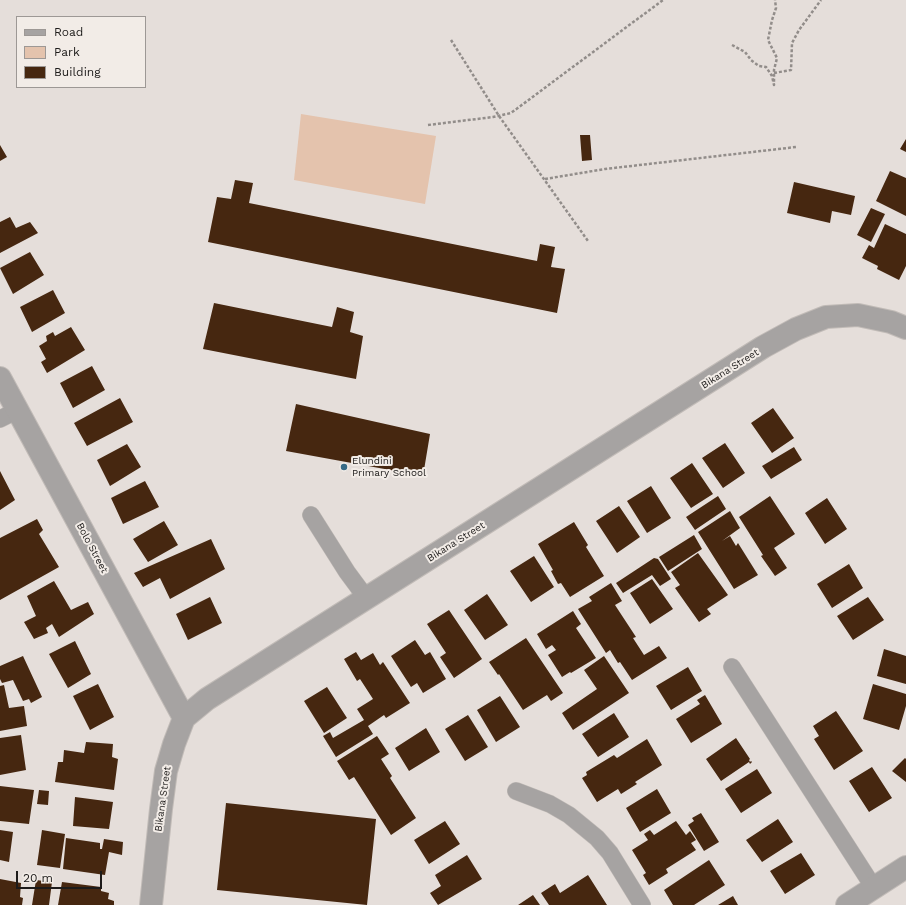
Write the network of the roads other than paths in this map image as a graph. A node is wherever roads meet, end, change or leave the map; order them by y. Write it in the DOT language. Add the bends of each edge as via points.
graph roads {
  1 [pos="906,328"];
  2 [pos="0,378"];
  3 [pos="9,415"];
  4 [pos="311,515"];
  5 [pos="366,599"];
  6 [pos="732,667"];
  7 [pos="184,718"];
  8 [pos="516,791"];
  9 [pos="906,867"];
  10 [pos="874,888"];
  11 [pos="151,905"];
  12 [pos="642,905"];
  13 [pos="847,905"];
  1 -- 5 [label="street, Bikana Street" via="858,315 826,317 796,329"];
  2 -- 3 [label="street, Bolo Street"];
  3 -- 7 [label="street, Bolo Street"];
  4 -- 5 [label="lane"];
  5 -- 7 [label="street, Bikana Street" via="207,699"];
  6 -- 10 [label="lane"];
  7 -- 11 [label="street, Bikana Street" via="166,771"];
  8 -- 12 [label="lane" via="550,804 569,815 597,838 610,853"];
  9 -- 10 [label="street"];
  10 -- 13 [label="street"];
}
